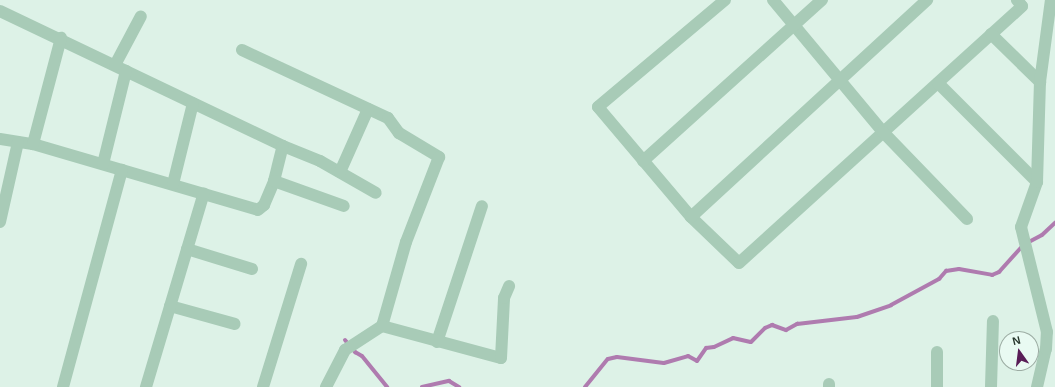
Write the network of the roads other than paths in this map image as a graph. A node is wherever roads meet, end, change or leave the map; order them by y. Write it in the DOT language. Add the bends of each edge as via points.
graph roads {
  1 [pos="724,0"];
  2 [pos="773,0"];
  3 [pos="822,0"];
  4 [pos="927,0"];
  5 [pos="1017,0"];
  6 [pos="1051,0"];
  7 [pos="0,11"];
  8 [pos="141,16"];
  9 [pos="794,25"];
  10 [pos="991,34"];
  11 [pos="61,38"];
  12 [pos="242,50"];
  13 [pos="115,65"];
  14 [pos="126,72"];
  15 [pos="840,80"];
  16 [pos="1040,82"];
  17 [pos="938,83"];
  18 [pos="193,103"];
  19 [pos="368,109"];
  20 [pos="883,132"];
  21 [pos="0,139"];
  22 [pos="18,142"];
  23 [pos="33,144"];
  24 [pos="283,146"];
  25 [pos="643,161"];
  26 [pos="103,164"];
  27 [pos="122,170"];
  28 [pos="340,172"];
  29 [pos="274,181"];
  30 [pos="1037,182"];
  31 [pos="173,184"];
  32 [pos="376,192"];
  33 [pos="204,193"];
  34 [pos="344,206"];
  35 [pos="482,206"];
  36 [pos="691,217"];
  37 [pos="967,219"];
  38 [pos="0,222"];
  39 [pos="187,249"];
  40 [pos="301,264"];
  41 [pos="252,269"];
  42 [pos="509,286"];
  43 [pos="170,306"];
  44 [pos="993,321"];
  45 [pos="235,324"];
  46 [pos="382,326"];
  47 [pos="437,342"];
  48 [pos="937,352"];
  49 [pos="63,387"];
  50 [pos="146,387"];
  51 [pos="264,387"];
  52 [pos="326,387"];
  53 [pos="936,387"];
  54 [pos="991,387"];
  55 [pos="1037,387"];
  1 -- 25 [label="street" via="598,107"];
  2 -- 9 [label="street"];
  3 -- 9 [label="street"];
  4 -- 15 [label="street"];
  5 -- 10 [label="street" via="1022,6"];
  6 -- 16 [label="street"];
  7 -- 11 [label="street"];
  8 -- 13 [label="street"];
  9 -- 15 [label="street"];
  9 -- 25 [label="street"];
  10 -- 16 [label="street"];
  10 -- 17 [label="street"];
  11 -- 13 [label="street"];
  11 -- 23 [label="street"];
  12 -- 19 [label="street"];
  13 -- 14 [label="street"];
  14 -- 18 [label="street"];
  14 -- 26 [label="street"];
  15 -- 20 [label="street"];
  15 -- 36 [label="street"];
  16 -- 30 [label="street"];
  17 -- 20 [label="street"];
  17 -- 30 [label="street"];
  18 -- 24 [label="street"];
  18 -- 31 [label="street"];
  19 -- 28 [label="street"];
  19 -- 46 [label="street" via="388,118 399,133 439,157 406,242"];
  20 -- 36 [label="street" via="739,263"];
  20 -- 37 [label="street"];
  21 -- 22 [label="street"];
  22 -- 23 [label="street"];
  22 -- 38 [label="street"];
  23 -- 26 [label="street"];
  24 -- 28 [label="street"];
  24 -- 29 [label="street"];
  25 -- 36 [label="street"];
  26 -- 27 [label="street"];
  27 -- 31 [label="street"];
  27 -- 49 [label="street"];
  28 -- 32 [label="street"];
  29 -- 33 [label="street" via="264,205 258,210"];
  29 -- 34 [label="street"];
  30 -- 55 [label="street" via="1021,226 1047,332 1046,349"];
  31 -- 33 [label="street"];
  33 -- 39 [label="street"];
  35 -- 47 [label="street"];
  39 -- 41 [label="street"];
  39 -- 43 [label="street"];
  40 -- 51 [label="street"];
  42 -- 47 [label="street" via="504,298 501,358"];
  43 -- 45 [label="street"];
  43 -- 50 [label="street"];
  44 -- 54 [label="street"];
  46 -- 47 [label="street"];
  46 -- 52 [label="street" via="345,350"];
  48 -- 53 [label="street"];
}
